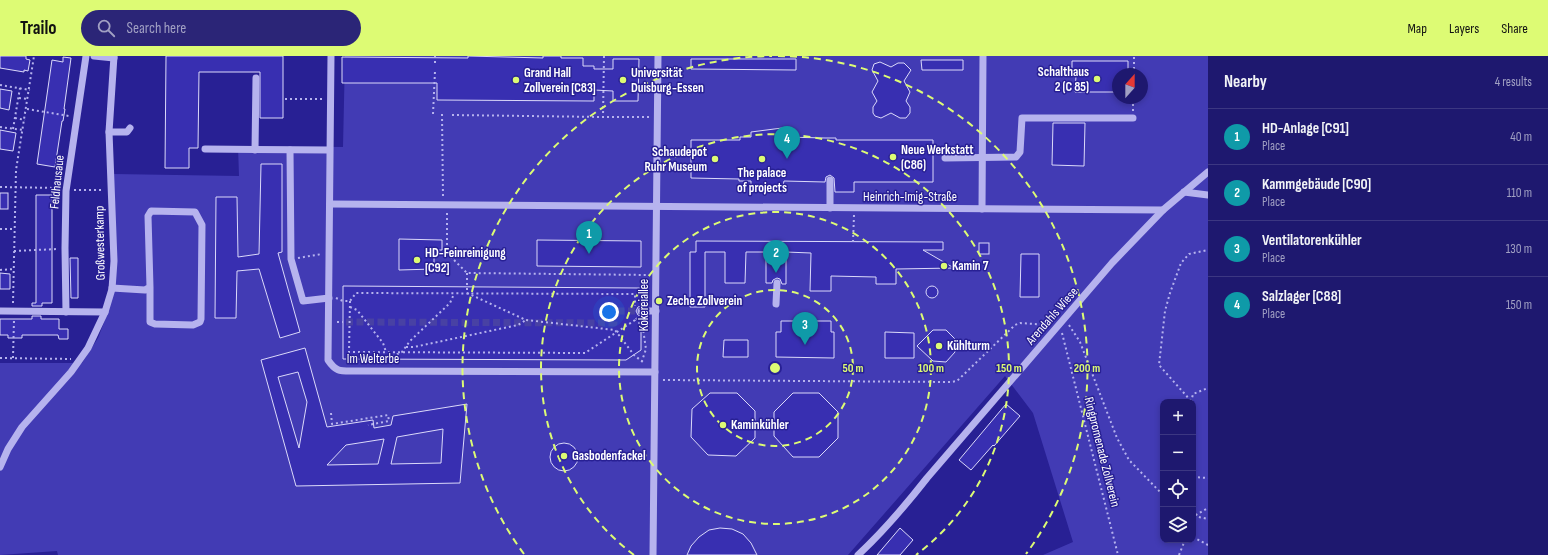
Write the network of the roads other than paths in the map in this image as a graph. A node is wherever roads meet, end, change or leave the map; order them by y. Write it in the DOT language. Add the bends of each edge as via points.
graph roads {
  1 [pos="86,56"];
  2 [pos="94,56"];
  3 [pos="331,56"];
  4 [pos="658,56"];
  5 [pos="983,56"];
  6 [pos="114,57"];
  7 [pos="256,78"];
  8 [pos="1133,118"];
  9 [pos="130,128"];
  10 [pos="109,132"];
  11 [pos="205,149"];
  12 [pos="255,150"];
  13 [pos="290,150"];
  14 [pos="329,150"];
  15 [pos="983,157"];
  16 [pos="945,158"];
  17 [pos="1208,172"];
  18 [pos="830,180"];
  19 [pos="1184,192"];
  20 [pos="1208,195"];
  21 [pos="330,204"];
  22 [pos="657,207"];
  23 [pos="830,208"];
  24 [pos="982,209"];
  25 [pos="1163,210"];
  26 [pos="776,284"];
  27 [pos="150,287"];
  28 [pos="112,288"];
  29 [pos="328,298"];
  30 [pos="776,304"];
  31 [pos="0,311"];
  32 [pos="637,311"];
  33 [pos="656,311"];
  34 [pos="66,312"];
  35 [pos="105,312"];
  36 [pos="655,376"];
  37 [pos="0,466"];
  38 [pos="653,555"];
  39 [pos="858,555"];
  1 -- 34 [label="street, Feldhausaue" via="66,191"];
  2 -- 6 [label="street"];
  3 -- 14 [label="street, Im Welterbe"];
  4 -- 22 [label="street, Kokereiallee"];
  5 -- 15 [label="street"];
  6 -- 10 [label="street, Großwesterkamp"];
  7 -- 12 [label="street"];
  8 -- 15 [label="street" via="1022,118 1020,152 1016,157"];
  9 -- 10 [label="street" via="126,132"];
  10 -- 28 [label="street, Großwesterkamp" via="114,261"];
  11 -- 12 [label="street"];
  12 -- 13 [label="street"];
  13 -- 14 [label="street"];
  13 -- 29 [label="street" via="291,259 303,301"];
  14 -- 21 [label="street, Im Welterbe"];
  15 -- 16 [label="street"];
  15 -- 24 [label="street"];
  17 -- 19 [label="street, Arendahls Wiese"];
  18 -- 23 [label="street"];
  19 -- 20 [label="street"];
  19 -- 25 [label="street, Arendahls Wiese"];
  21 -- 22 [label="street, Heinrich-Imig-Straße"];
  21 -- 29 [label="street, Im Welterbe"];
  22 -- 23 [label="street, Heinrich-Imig-Straße"];
  22 -- 33 [label="street, Kokereiallee"];
  23 -- 24 [label="street, Heinrich-Imig-Straße"];
  24 -- 25 [label="street, Heinrich-Imig-Straße"];
  25 -- 39 [label="street, Arendahls Wiese" via="1112,263 895,518"];
  26 -- 30 [label="street"];
  27 -- 27 [label="street" via="148,216 151,211 195,212 202,225 200,322 193,325 150,322"];
  27 -- 28 [label="street" via="145,290"];
  28 -- 35 [label="street, Großwesterkamp"];
  29 -- 36 [label="street, Im Welterbe" via="328,360 338,370"];
  31 -- 34 [label="street"];
  32 -- 33 [label="street"];
  33 -- 36 [label="street, Kokereiallee"];
  34 -- 35 [label="street"];
  35 -- 37 [label="street, Großwesterkamp" via="80,360 22,427"];
  36 -- 38 [label="street, Kokereiallee"];
}
